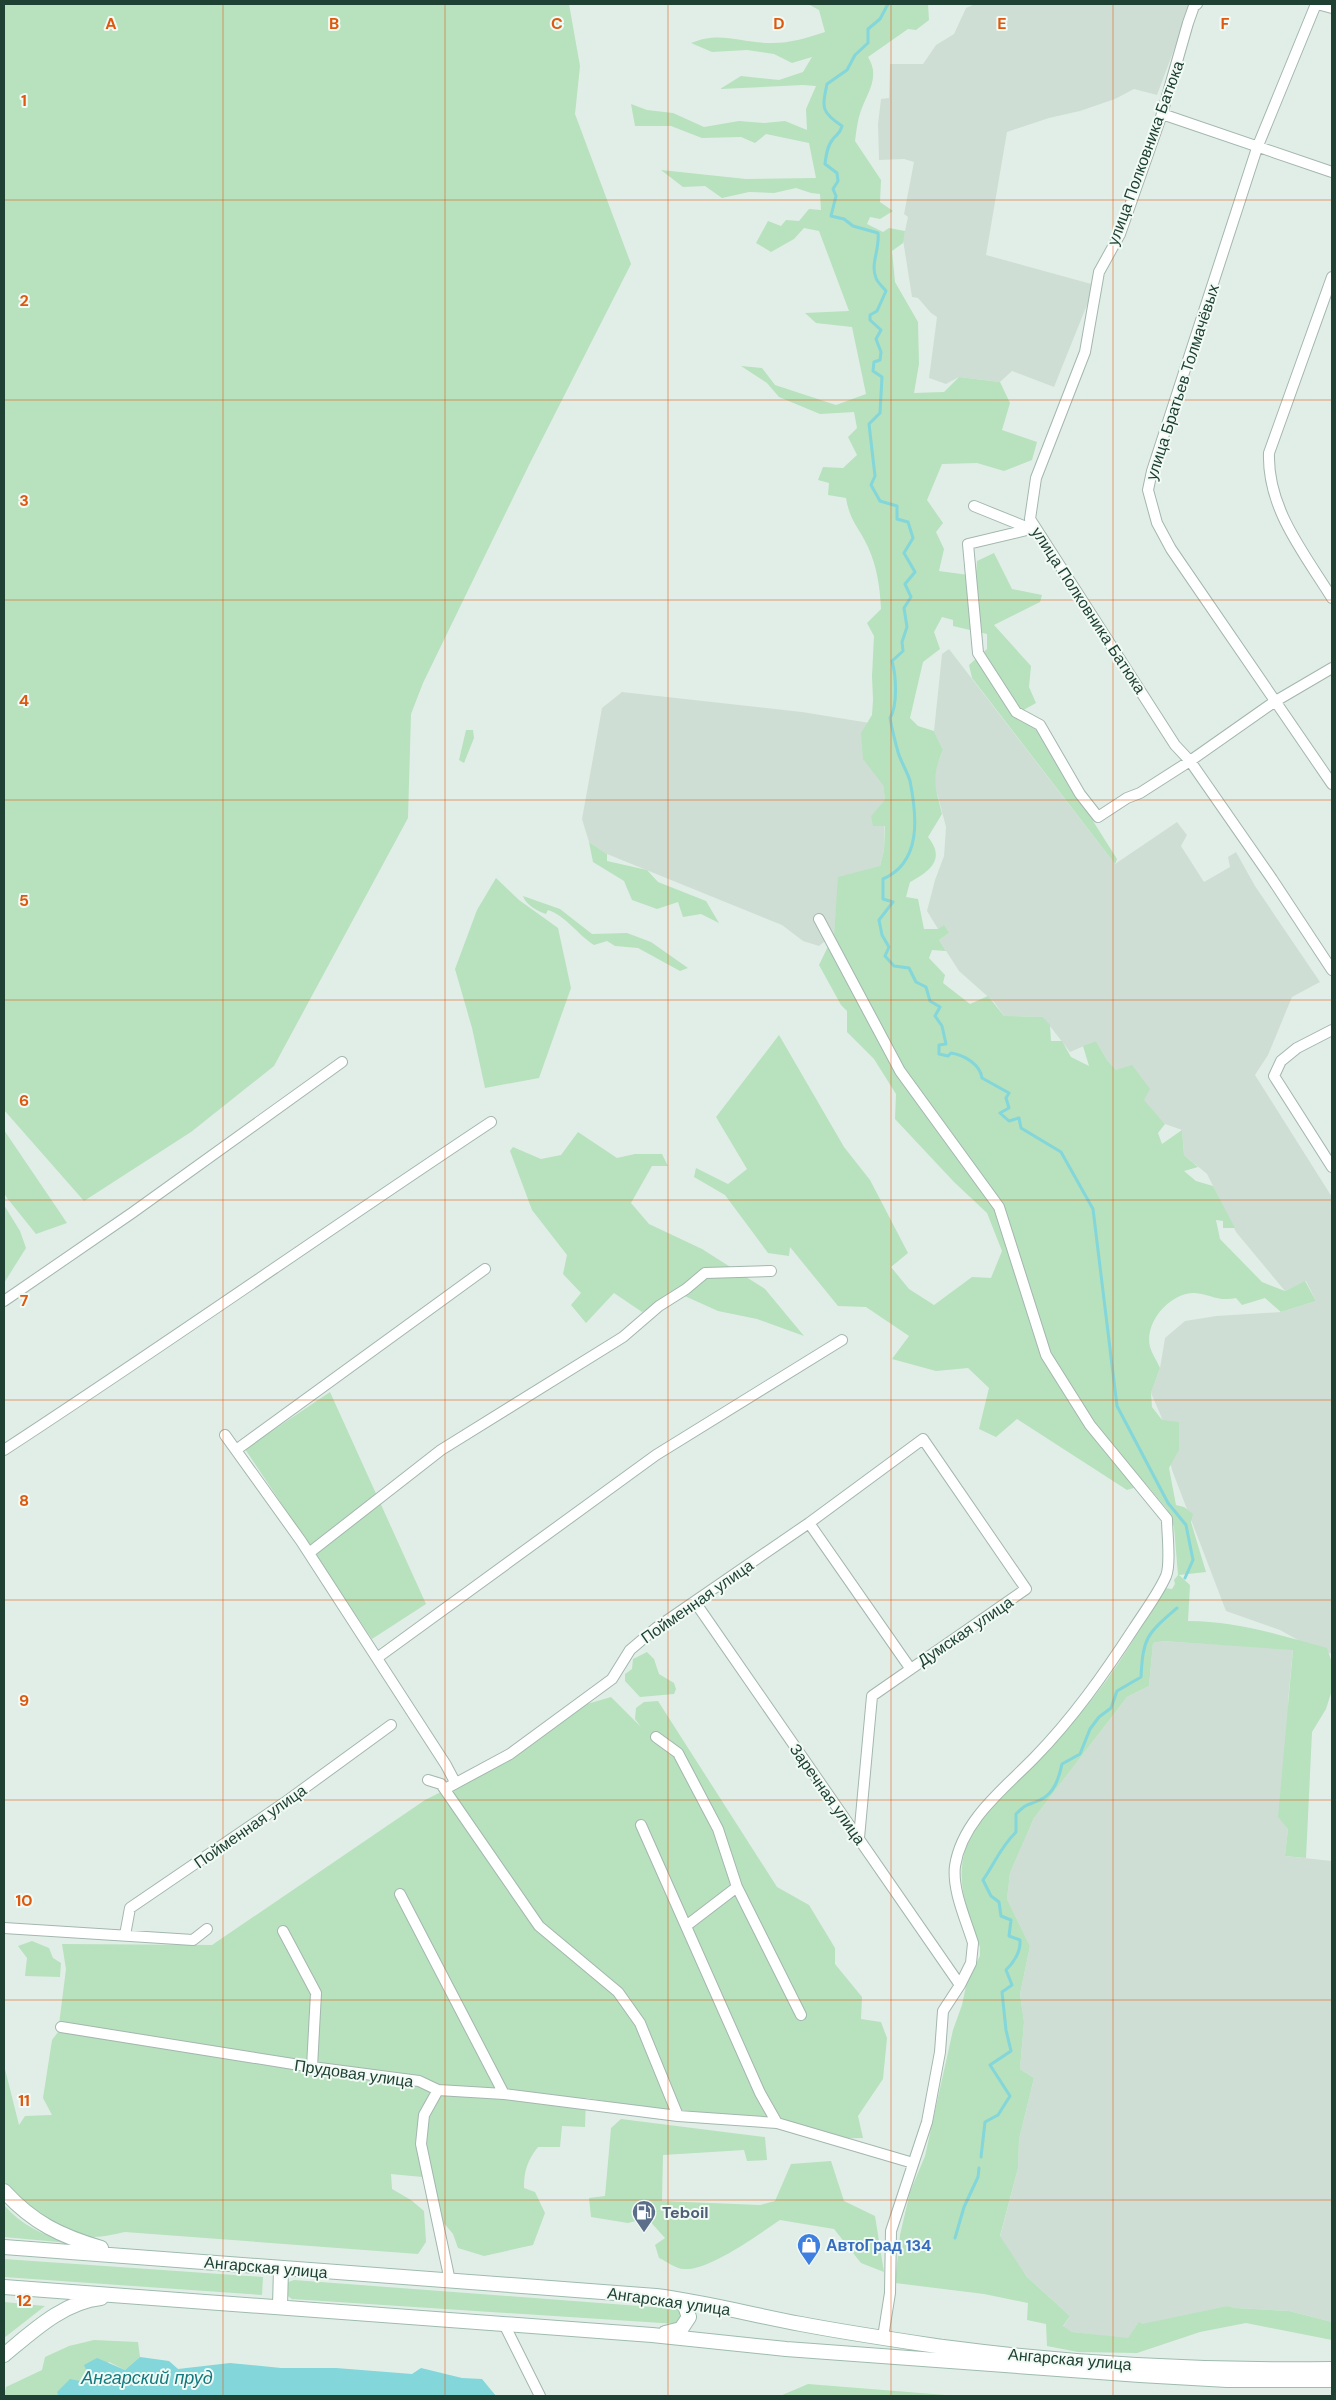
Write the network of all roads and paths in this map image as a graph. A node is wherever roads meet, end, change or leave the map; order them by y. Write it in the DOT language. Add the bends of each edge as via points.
graph roads {
  1 [pos="1198,4"];
  2 [pos="1317,4"];
  3 [pos="1332,8"];
  4 [pos="1162,114"];
  5 [pos="1257,148"];
  6 [pos="1332,172"];
  7 [pos="1332,278"];
  8 [pos="974,506"];
  9 [pos="1030,524"];
  10 [pos="1332,598"];
  11 [pos="1332,668"];
  12 [pos="1274,702"];
  13 [pos="1190,761"];
  14 [pos="1332,784"];
  15 [pos="819,919"];
  16 [pos="1332,970"];
  17 [pos="1332,1030"];
  18 [pos="342,1062"];
  19 [pos="491,1122"];
  20 [pos="1332,1166"];
  21 [pos="485,1269"];
  22 [pos="771,1271"];
  23 [pos="4,1301"];
  24 [pos="842,1340"];
  25 [pos="225,1435"];
  26 [pos="923,1439"];
  27 [pos="4,1450"];
  28 [pos="236,1450"];
  29 [pos="809,1522"];
  30 [pos="309,1553"];
  31 [pos="695,1602"];
  32 [pos="377,1658"];
  33 [pos="910,1668"];
  34 [pos="391,1726"];
  35 [pos="656,1737"];
  36 [pos="428,1780"];
  37 [pos="455,1782"];
  38 [pos="445,1789"];
  39 [pos="641,1825"];
  40 [pos="859,1838"];
  41 [pos="738,1887"];
  42 [pos="400,1894"];
  43 [pos="686,1926"];
  44 [pos="4,1928"];
  45 [pos="206,1929"];
  46 [pos="284,1931"];
  47 [pos="125,1936"];
  48 [pos="960,1986"];
  49 [pos="801,2015"];
  50 [pos="61,2027"];
  51 [pos="312,2067"];
  52 [pos="438,2090"];
  53 [pos="504,2094"];
  54 [pos="678,2116"];
  55 [pos="777,2123"];
  56 [pos="913,2163"];
  57 [pos="4,2191"];
  58 [pos="4,2247"];
  59 [pos="124,2255"];
  60 [pos="281,2269"];
  61 [pos="450,2281"];
  62 [pos="4,2287"];
  63 [pos="122,2295"];
  64 [pos="676,2298"];
  65 [pos="280,2306"];
  66 [pos="505,2326"];
  67 [pos="652,2335"];
  68 [pos="883,2337"];
  69 [pos="4,2355"];
  70 [pos="1332,2369"];
  71 [pos="1332,2380"];
  72 [pos="540,2396"];
  1 -- 4 [label="street, улица Полковника Батюка" via="1194,6 1188,23"];
  2 -- 3 [label="street"];
  2 -- 5 [label="street, улица Братьев Толмачёвых"];
  4 -- 5 [label="street"];
  4 -- 9 [label="street, улица Полковника Батюка" via="1120,234 1099,272 1086,352 1036,478"];
  5 -- 6 [label="street"];
  5 -- 12 [label="street, улица Братьев Толмачёвых" via="1148,490 1157,523 1171,549"];
  7 -- 10 [label="street" via="1269,453 1268,470 1280,513"];
  8 -- 9 [label="street"];
  9 -- 13 [label="street, улица Полковника Батюка" via="1175,745"];
  9 -- 13 [label="street" via="968,544 978,653 1016,712 1040,725 1080,794 1098,817"];
  11 -- 12 [label="street"];
  12 -- 13 [label="street"];
  12 -- 14 [label="street, улица Братьев Толмачёвых"];
  13 -- 16 [label="street, улица Полковника Батюка"];
  15 -- 48 [label="street" via="900,1071 999,1207 1046,1355 1090,1425 1167,1519 1167,1574 1140,1618 1063,1728 986,1806 971,1826 960,1850 955,1880 973,1943 971,1963"];
  17 -- 20 [label="street" via="1297,1048 1281,1061 1274,1076"];
  18 -- 23 [label="street"];
  19 -- 27 [label="street"];
  21 -- 28 [label="street"];
  22 -- 30 [label="street" via="705,1273 659,1306 623,1338 441,1450"];
  24 -- 32 [label="street" via="656,1455"];
  25 -- 28 [label="street"];
  26 -- 29 [label="street, Пойменная улица"];
  26 -- 33 [label="street, Думская улица" via="1026,1589"];
  28 -- 30 [label="street"];
  29 -- 31 [label="street, Пойменная улица"];
  29 -- 33 [label="street"];
  30 -- 32 [label="street"];
  31 -- 37 [label="street, Пойменная улица" via="630,1650 612,1680 510,1754"];
  31 -- 40 [label="street, Заречная улица"];
  32 -- 37 [label="street"];
  33 -- 40 [label="street, Думская улица" via="872,1696"];
  34 -- 47 [label="street, Пойменная улица" via="130,1908"];
  35 -- 41 [label="street" via="678,1753 718,1829"];
  36 -- 38 [label="street" via="441,1784"];
  37 -- 38 [label="street, Пойменная улица"];
  38 -- 54 [label="street" via="539,1926 618,1992 640,2023"];
  39 -- 43 [label="street"];
  40 -- 48 [label="street, Заречная улица"];
  41 -- 43 [label="street"];
  41 -- 49 [label="street"];
  42 -- 53 [label="street"];
  43 -- 55 [label="street" via="760,2093"];
  44 -- 47 [label="street"];
  45 -- 47 [label="street" via="193,1940"];
  46 -- 51 [label="street" via="316,1992"];
  48 -- 56 [label="street" via="943,2012 940,2052 927,2122"];
  50 -- 51 [label="street, Прудовая улица"];
  51 -- 52 [label="street, Прудовая улица" via="419,2081"];
  52 -- 53 [label="street, Прудовая улица"];
  52 -- 61 [label="street" via="424,2114 421,2144"];
  53 -- 54 [label="street, Прудовая улица"];
  54 -- 55 [label="street, Прудовая улица"];
  55 -- 56 [label="street, Прудовая улица"];
  56 -- 68 [label="street" via="891,2231 890,2292"];
  57 -- 59 [label="main road" via="19,2208 41,2224 72,2239"];
  58 -- 59 [label="main road, Ангарская улица"];
  59 -- 60 [label="main road, Ангарская улица"];
  60 -- 61 [label="main road, Ангарская улица"];
  60 -- 65 [label="main road"];
  61 -- 64 [label="main road, Ангарская улица"];
  62 -- 63 [label="main road, Ангарская улица"];
  63 -- 65 [label="main road, Ангарская улица"];
  63 -- 69 [label="main road" via="93,2299 57,2314"];
  64 -- 67 [label="main road" via="689,2312 687,2321 677,2332"];
  64 -- 68 [label="main road, Ангарская улица" via="799,2324"];
  65 -- 66 [label="main road, Ангарская улица"];
  66 -- 67 [label="main road, Ангарская улица"];
  66 -- 72 [label="street"];
  67 -- 71 [label="main road, Ангарская улица" via="786,2349 1140,2376"];
  68 -- 70 [label="main road, Ангарская улица" via="1004,2354 1169,2367"];
}
